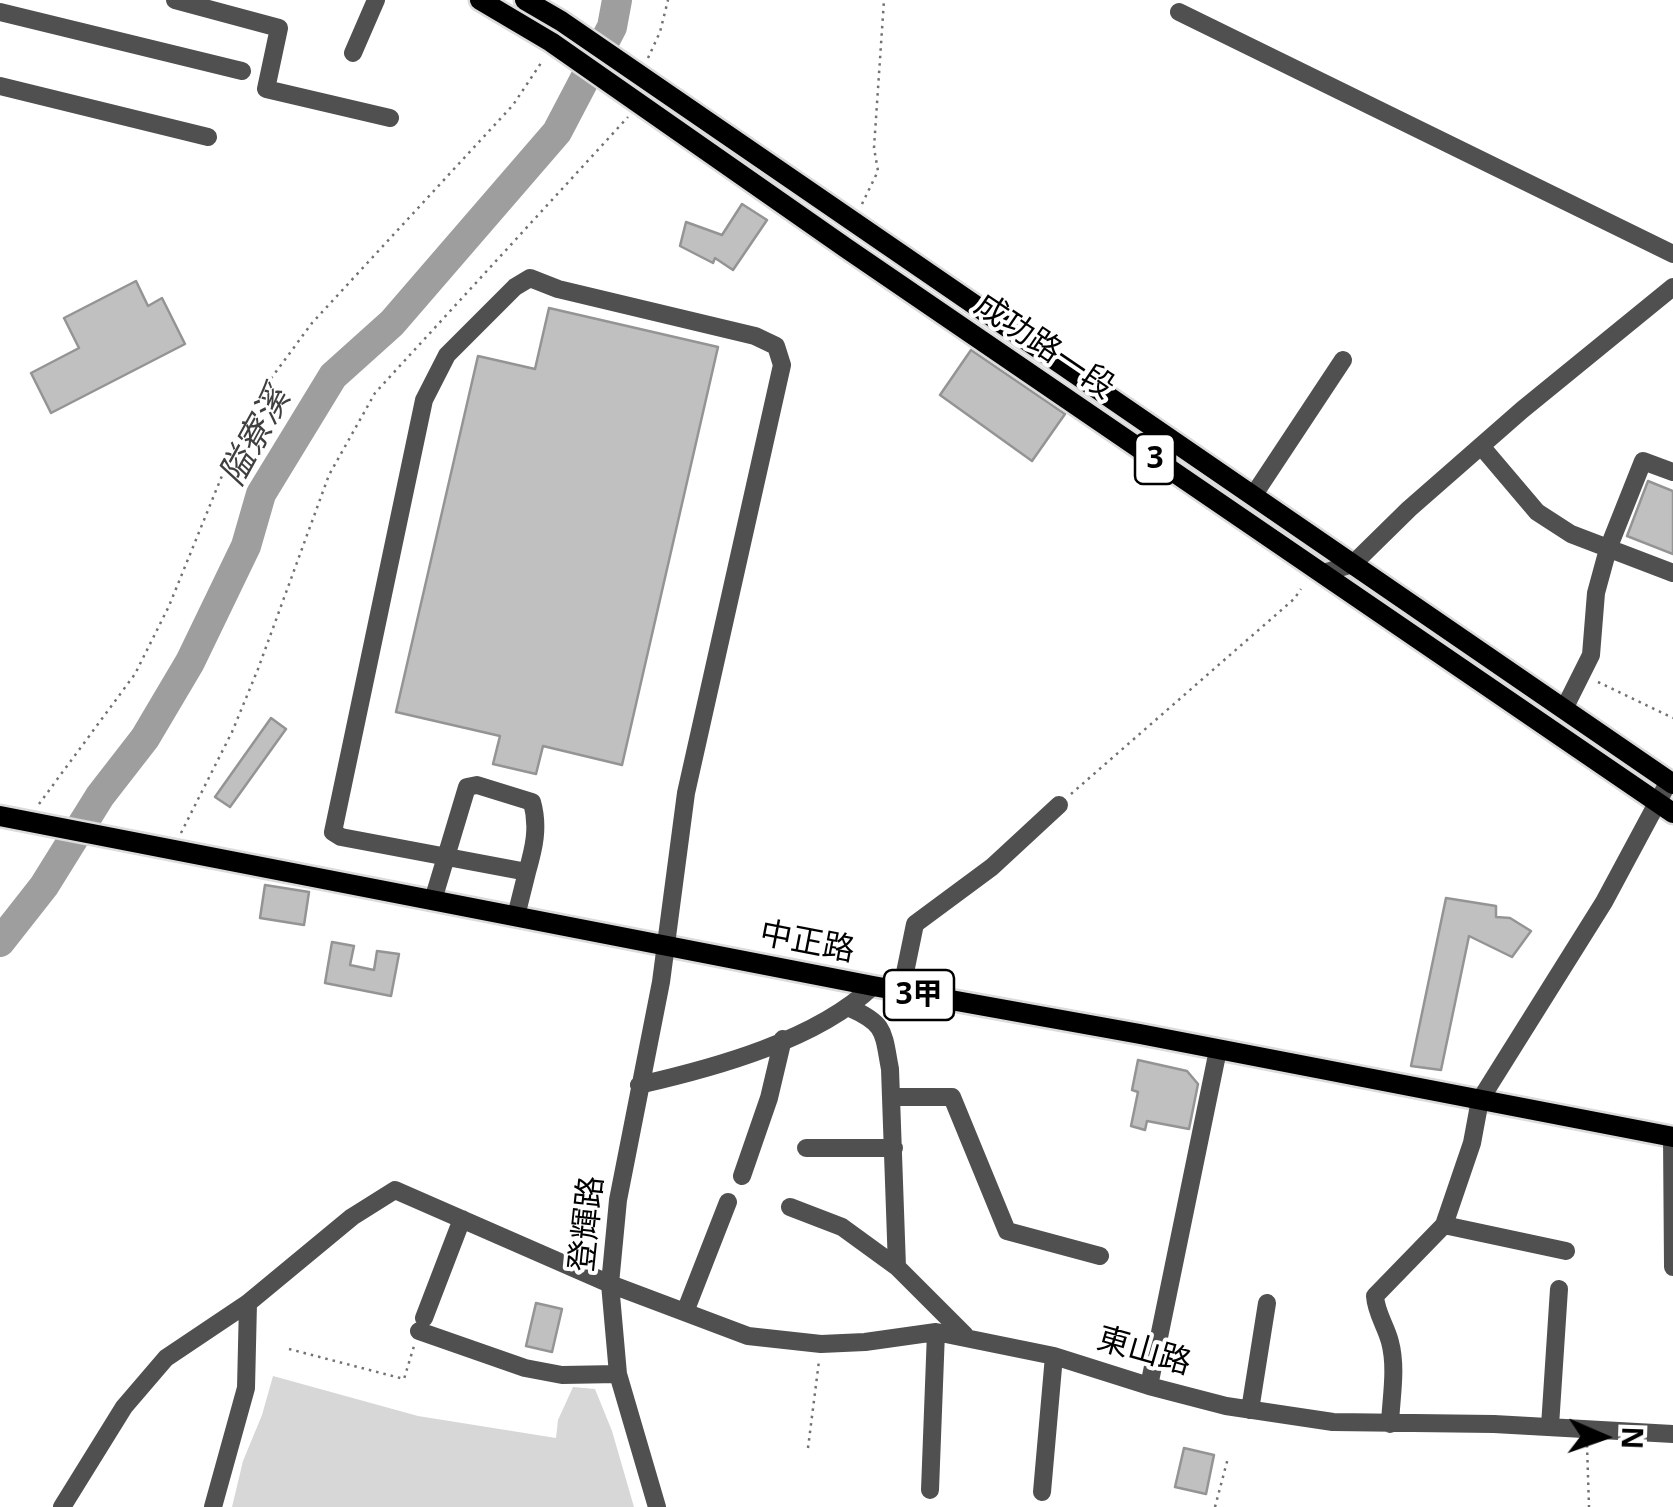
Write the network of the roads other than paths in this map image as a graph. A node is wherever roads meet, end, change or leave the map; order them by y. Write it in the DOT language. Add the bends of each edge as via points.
graph roads {
  1 [pos="175,0"];
  2 [pos="376,0"];
  3 [pos="480,0"];
  4 [pos="525,0"];
  5 [pos="0,12"];
  6 [pos="1179,12"];
  7 [pos="353,53"];
  8 [pos="242,71"];
  9 [pos="0,86"];
  10 [pos="390,118"];
  11 [pos="208,137"];
  12 [pos="1673,254"];
  13 [pos="1673,287"];
  14 [pos="1343,360"];
  15 [pos="1482,446"];
  16 [pos="1673,472"];
  17 [pos="1253,496"];
  18 [pos="1608,549"];
  19 [pos="1353,564"];
  20 [pos="1673,573"];
  21 [pos="1323,574"];
  22 [pos="1564,709"];
  23 [pos="1671,783"];
  24 [pos="1059,804"];
  25 [pos="1665,808"];
  26 [pos="0,816"];
  27 [pos="446,858"];
  28 [pos="527,872"];
  29 [pos="433,900"];
  30 [pos="516,916"];
  31 [pos="666,945"];
  32 [pos="873,986"];
  33 [pos="901,992"];
  34 [pos="850,1008"];
  35 [pos="783,1039"];
  36 [pos="1218,1050"];
  37 [pos="639,1085"];
  38 [pos="894,1097"];
  39 [pos="1480,1100"];
  40 [pos="1672,1137"];
  41 [pos="806,1148"];
  42 [pos="894,1148"];
  43 [pos="742,1176"];
  44 [pos="728,1202"];
  45 [pos="790,1207"];
  46 [pos="462,1219"];
  47 [pos="1444,1224"];
  48 [pos="1566,1251"];
  49 [pos="1100,1256"];
  50 [pos="1673,1266"];
  51 [pos="897,1267"];
  52 [pos="610,1284"];
  53 [pos="1559,1289"];
  54 [pos="248,1303"];
  55 [pos="1267,1303"];
  56 [pos="685,1312"];
  57 [pos="936,1332"];
  58 [pos="965,1336"];
  59 [pos="1054,1356"];
  60 [pos="618,1374"];
  61 [pos="1149,1386"];
  62 [pos="1250,1410"];
  63 [pos="1390,1424"];
  64 [pos="1550,1426"];
  65 [pos="1673,1434"];
  66 [pos="930,1490"];
  67 [pos="1042,1492"];
  68 [pos="62,1507"];
  69 [pos="212,1507"];
  70 [pos="657,1507"];
  1 -- 10 [label="street" via="279,28 266,89"];
  2 -- 7 [label="street"];
  3 -- 21 [label="main road, 成功路一段 / 3" via="551,42"];
  4 -- 17 [label="main road, 成功路一段 / 3"];
  5 -- 8 [label="street"];
  6 -- 12 [label="street"];
  9 -- 11 [label="street"];
  13 -- 15 [label="street"];
  14 -- 17 [label="street"];
  15 -- 18 [label="street" via="1537,512"];
  15 -- 19 [label="street"];
  16 -- 18 [label="street" via="1642,460"];
  17 -- 19 [label="main road, 成功路一段 / 3"];
  18 -- 20 [label="street"];
  18 -- 22 [label="street" via="1591,655"];
  19 -- 21 [label="street"];
  19 -- 22 [label="main road, 成功路一段 / 3"];
  21 -- 25 [label="main road, 成功路一段 / 3"];
  22 -- 23 [label="main road, 成功路一段 / 3"];
  23 -- 25 [label="street"];
  24 -- 33 [label="street" via="992,867 915,924"];
  25 -- 39 [label="street"];
  26 -- 29 [label="main road, 中正路 / 3甲"];
  27 -- 28 [label="street"];
  27 -- 28 [label="street" via="466,787 478,786 532,802 535,843"];
  27 -- 29 [label="street"];
  27 -- 31 [label="street, 登輝路" via="334,832 424,400 447,356 530,278 755,336 776,346 782,365 686,793"];
  28 -- 30 [label="street"];
  29 -- 30 [label="main road, 中正路 / 3甲"];
  30 -- 31 [label="main road, 中正路 / 3甲"];
  31 -- 32 [label="main road, 中正路 / 3甲"];
  31 -- 37 [label="street, 登輝路"];
  32 -- 33 [label="main road, 中正路 / 3甲"];
  32 -- 34 [label="street"];
  33 -- 36 [label="main road, 中正路 / 3甲"];
  34 -- 35 [label="street"];
  34 -- 38 [label="street" via="874,1019 885,1039"];
  35 -- 37 [label="street"];
  35 -- 43 [label="street"];
  36 -- 39 [label="main road, 中正路 / 3甲"];
  36 -- 61 [label="street"];
  37 -- 52 [label="street, 登輝路"];
  38 -- 42 [label="street"];
  38 -- 49 [label="street" via="952,1096 1006,1231"];
  39 -- 40 [label="main road, 中正路 / 3甲"];
  39 -- 47 [label="street"];
  40 -- 50 [label="street"];
  41 -- 42 [label="street"];
  42 -- 51 [label="street"];
  44 -- 56 [label="street"];
  45 -- 51 [label="street" via="842,1227"];
  46 -- 52 [label="street, 東山路"];
  46 -- 54 [label="street, 東山路" via="395,1190"];
  46 -- 60 [label="street" via="421,1325 525,1368"];
  47 -- 48 [label="street"];
  47 -- 63 [label="street" via="1375,1296 1393,1356"];
  51 -- 58 [label="street"];
  52 -- 56 [label="street, 東山路"];
  52 -- 60 [label="street, 登輝路"];
  53 -- 64 [label="street"];
  54 -- 68 [label="street" via="166,1358 124,1407"];
  54 -- 69 [label="street" via="246,1388"];
  55 -- 62 [label="street"];
  56 -- 57 [label="street, 東山路" via="748,1336 822,1344"];
  57 -- 58 [label="street, 東山路"];
  57 -- 66 [label="street"];
  58 -- 59 [label="street, 東山路"];
  59 -- 61 [label="street, 東山路"];
  59 -- 67 [label="street"];
  60 -- 70 [label="street, 登輝路"];
  61 -- 62 [label="street, 東山路"];
  62 -- 63 [label="street, 東山路"];
  63 -- 64 [label="street, 東山路"];
  64 -- 65 [label="street, 東山路"];
}
